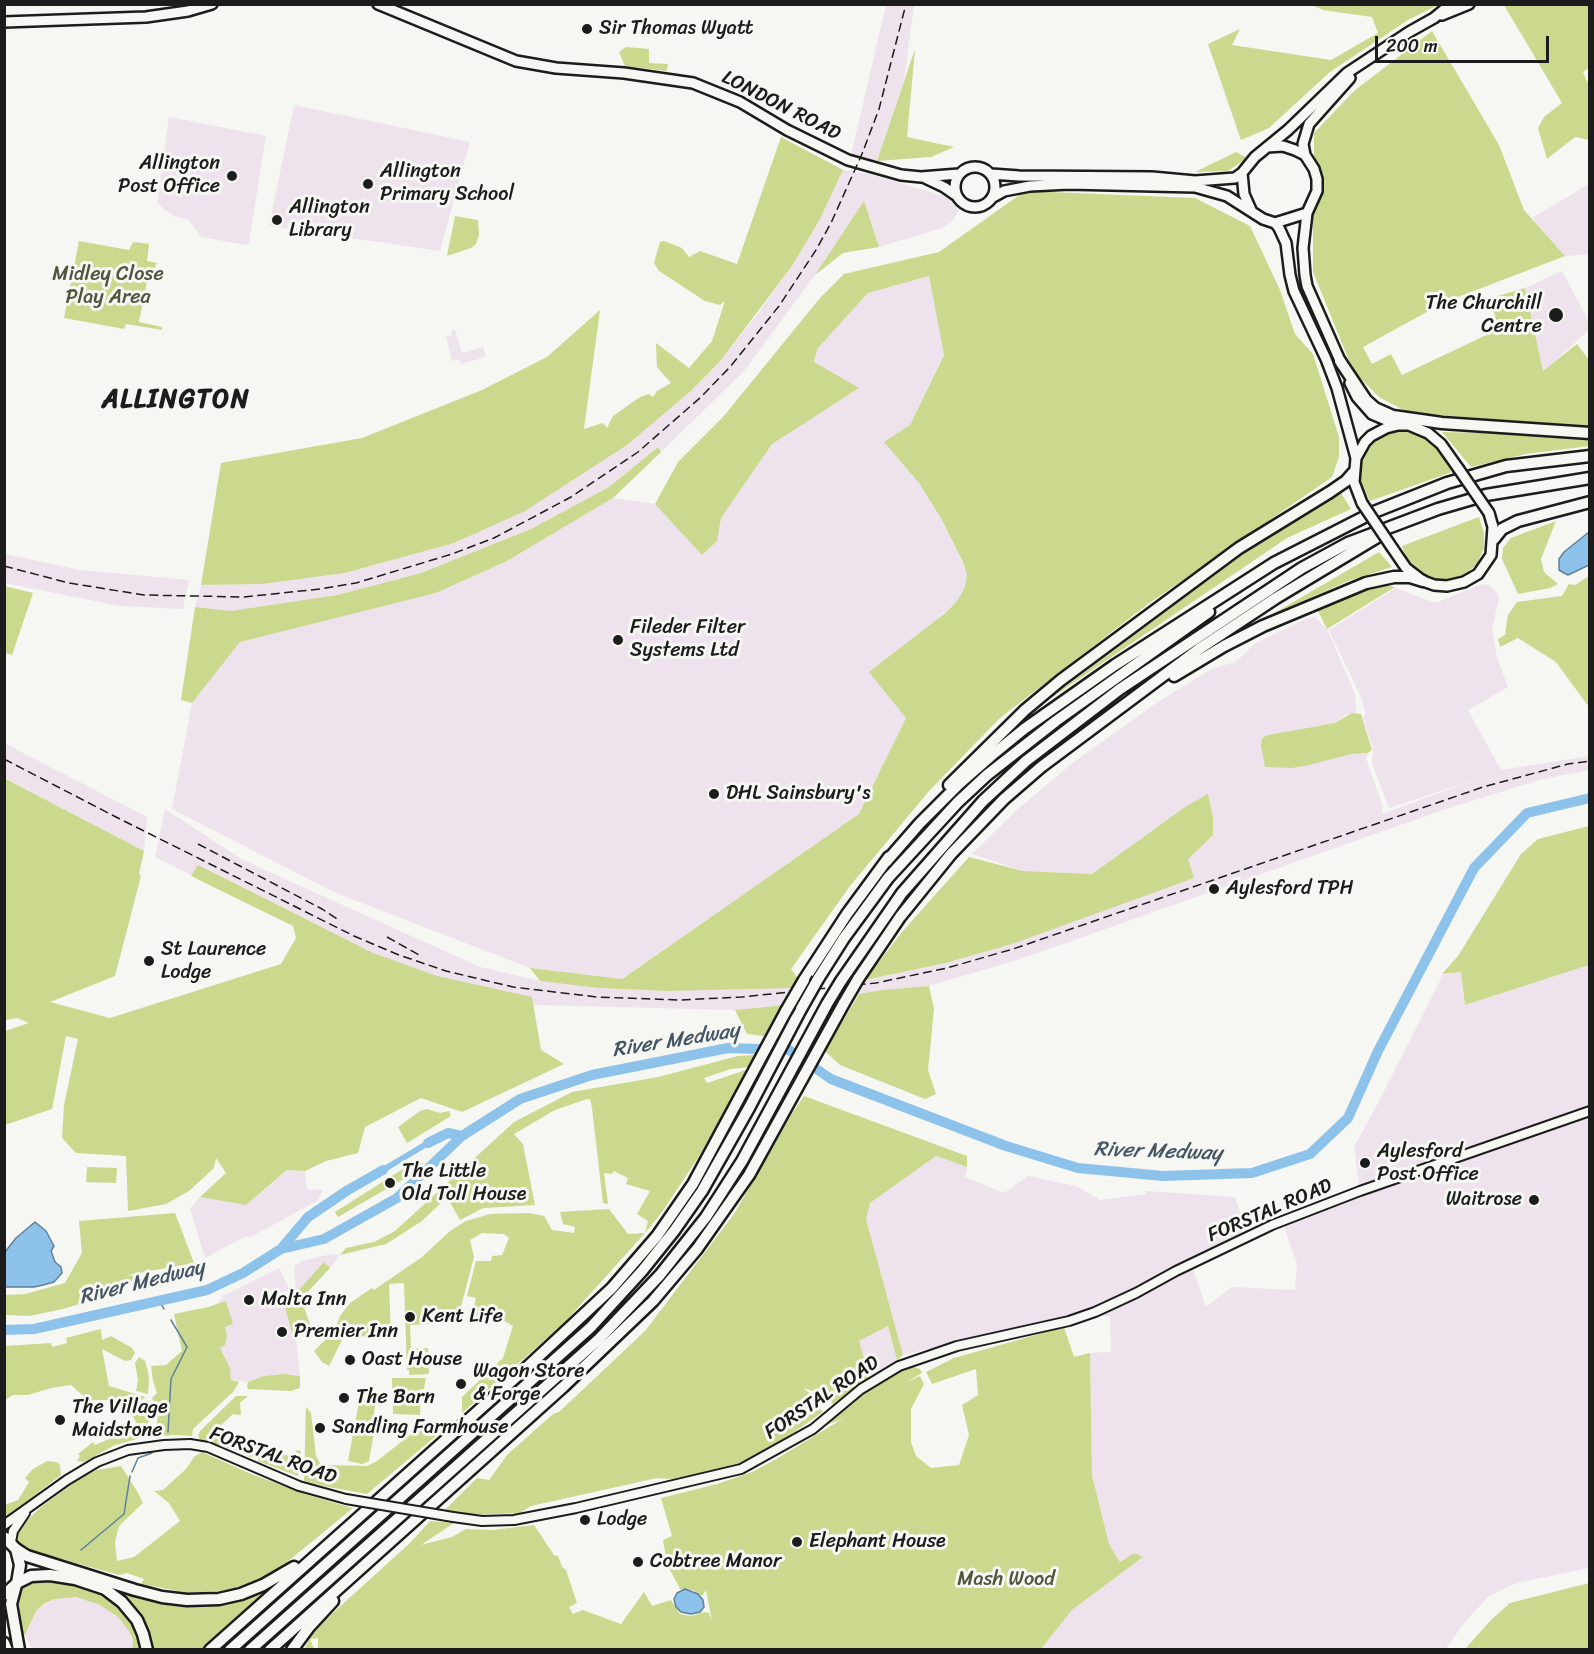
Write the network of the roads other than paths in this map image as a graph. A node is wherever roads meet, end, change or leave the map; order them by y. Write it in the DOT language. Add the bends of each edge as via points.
graph roads {
  1 [pos="212,4"];
  2 [pos="378,4"];
  3 [pos="1451,4"];
  4 [pos="1469,4"];
  5 [pos="1434,18"];
  6 [pos="4,22"];
  7 [pos="1364,63"];
  8 [pos="1266,147"];
  9 [pos="1305,155"];
  10 [pos="1242,173"];
  11 [pos="959,174"];
  12 [pos="991,174"];
  13 [pos="921,177"];
  14 [pos="957,196"];
  15 [pos="993,196"];
  16 [pos="1252,212"];
  17 [pos="1306,213"];
  18 [pos="1275,223"];
  19 [pos="1340,361"];
  20 [pos="1442,423"];
  21 [pos="1404,425"];
  22 [pos="1590,433"];
  23 [pos="1590,456"];
  24 [pos="1356,458"];
  25 [pos="1353,473"];
  26 [pos="1590,478"];
  27 [pos="1590,502"];
  28 [pos="1399,523"];
  29 [pos="1335,530"];
  30 [pos="1494,539"];
  31 [pos="1423,581"];
  32 [pos="1081,736"];
  33 [pos="886,862"];
  34 [pos="785,1026"];
  35 [pos="1590,1111"];
  36 [pos="369,1507"];
  37 [pos="28,1509"];
  38 [pos="4,1525"];
  39 [pos="10,1543"];
  40 [pos="390,1543"];
  41 [pos="17,1583"];
  42 [pos="4,1595"];
  43 [pos="4,1642"];
  44 [pos="6,1650"];
  45 [pos="20,1650"];
  46 [pos="147,1650"];
  47 [pos="210,1650"];
  48 [pos="230,1650"];
  49 [pos="250,1650"];
  50 [pos="270,1650"];
  51 [pos="292,1650"];
  1 -- 6 [label="main road" via="146,17"];
  2 -- 13 [label="main road, LONDON ROAD" via="516,61 693,83 740,102 848,160"];
  3 -- 5 [label="main road"];
  4 -- 5 [label="main road"];
  5 -- 7 [label="main road"];
  7 -- 8 [label="main road"];
  7 -- 9 [label="main road" via="1310,124"];
  8 -- 9 [label="main road" via="1283,146"];
  8 -- 10 [label="main road"];
  9 -- 17 [label="main road" via="1317,179 1317,191"];
  10 -- 12 [label="main road" via="1235,178 1195,180"];
  10 -- 16 [label="main road" via="1244,194"];
  11 -- 12 [label="main road" via="978,166"];
  11 -- 13 [label="main road, LONDON ROAD"];
  11 -- 14 [label="main road"];
  12 -- 15 [label="main road"];
  13 -- 14 [label="main road, LONDON ROAD"];
  14 -- 15 [label="main road" via="966,205 978,207"];
  15 -- 16 [label="main road" via="1039,185 1195,187 1227,196"];
  16 -- 18 [label="main road"];
  17 -- 18 [label="main road"];
  17 -- 19 [label="main road" via="1303,248 1307,286"];
  18 -- 24 [label="main road" via="1286,243 1294,291 1337,388"];
  19 -- 20 [label="highway" via="1375,408 1393,416"];
  19 -- 21 [label="main road" via="1365,407 1380,419"];
  20 -- 21 [label="highway"];
  20 -- 22 [label="highway"];
  21 -- 24 [label="main road" via="1371,436"];
  21 -- 30 [label="main road, bridge" via="1435,438 1489,513"];
  23 -- 29 [label="highway" via="1506,466 1447,483"];
  24 -- 25 [label="main road"];
  25 -- 31 [label="main road, bridge" via="1362,503 1406,568"];
  25 -- 33 [label="highway" via="1330,492 1239,548 1061,680 938,795"];
  26 -- 28 [label="highway" via="1486,495"];
  27 -- 30 [label="highway" via="1518,521 1502,529"];
  28 -- 32 [label="highway" via="1228,630"];
  28 -- 49 [label="highway, bridge" via="1348,543 1302,568 1120,689 1026,761 983,801 898,899 841,981 742,1161 706,1217 660,1275 599,1339"];
  29 -- 33 [label="highway" via="1215,600 1024,729 959,784"];
  29 -- 34 [label="highway, bridge" via="1245,586 987,775 888,878 844,938 801,1009"];
  30 -- 31 [label="main road" via="1487,562 1473,578 1447,586"];
  31 -- 32 [label="highway" via="1403,577 1376,580 1263,626 1179,672"];
  32 -- 40 [label="highway, bridge" via="1004,800 900,917 858,979 748,1175 714,1227 653,1301"];
  33 -- 34 [label="highway, bridge" via="804,980 786,1011"];
  34 -- 36 [label="highway" via="693,1184 612,1288"];
  34 -- 48 [label="highway" via="748,1108 702,1191 642,1271 591,1327"];
  35 -- 37 [label="street, FORSTAL ROAD, bridge" via="1275,1224 1095,1312 957,1346 900,1366 861,1389 805,1434 741,1468 598,1503 514,1520 482,1521 346,1499 300,1486 208,1447 164,1445 121,1452 97,1462"];
  36 -- 39 [label="highway" via="276,1578 219,1599 187,1600 146,1593 27,1556"];
  36 -- 47 [label="highway"];
  37 -- 38 [label="street, FORSTAL ROAD"];
  37 -- 39 [label="street, FORSTAL ROAD"];
  39 -- 41 [label="highway" via="20,1565"];
  40 -- 50 [label="highway"];
  40 -- 51 [label="highway" via="317,1617"];
  41 -- 42 [label="highway"];
  41 -- 45 [label="highway" via="11,1604"];
  41 -- 46 [label="highway" via="31,1576 50,1575 105,1589 137,1620"];
  43 -- 44 [label="highway"];
}
